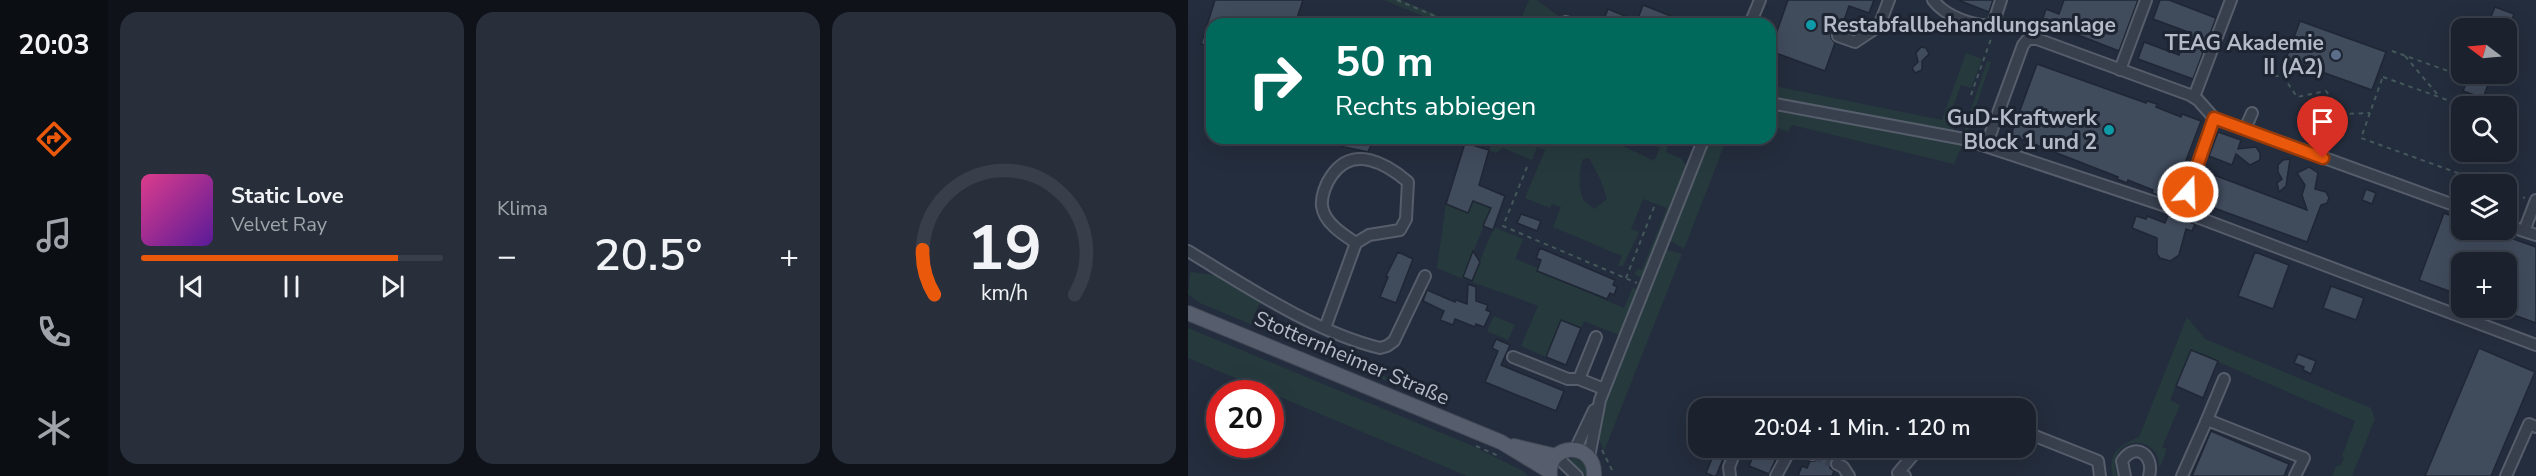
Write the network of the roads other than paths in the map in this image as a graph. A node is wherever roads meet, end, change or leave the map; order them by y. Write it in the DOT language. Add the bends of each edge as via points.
graph roads {
  1 [pos="1889,0"];
  2 [pos="1933,0"];
  3 [pos="2001,0"];
  4 [pos="2146,0"];
  5 [pos="2231,0"];
  6 [pos="1838,36"];
  7 [pos="2120,70"];
  8 [pos="2194,98"];
  9 [pos="1776,104"];
  10 [pos="2252,113"];
  11 [pos="2214,118"];
  12 [pos="2245,129"];
  13 [pos="1702,144"];
  14 [pos="1986,146"];
  15 [pos="2531,199"];
  16 [pos="2451,204"];
  17 [pos="2181,211"];
  18 [pos="2517,229"];
  19 [pos="2524,231"];
  20 [pos="2536,235"];
  21 [pos="1356,243"];
  22 [pos="1188,251"];
  23 [pos="1425,276"];
  24 [pos="1188,313"];
  25 [pos="1325,328"];
  26 [pos="1596,337"];
  27 [pos="2536,345"];
  28 [pos="1513,357"];
  29 [pos="1579,379"];
  30 [pos="2224,379"];
  31 [pos="1602,394"];
  32 [pos="2206,422"];
  33 [pos="2536,427"];
  34 [pos="2036,436"];
  35 [pos="1501,442"];
  36 [pos="1575,450"];
  37 [pos="1556,456"];
  38 [pos="1589,457"];
  39 [pos="1732,458"];
  40 [pos="1785,458"];
  41 [pos="1911,458"];
  42 [pos="1837,464"];
  43 [pos="1550,474"];
  44 [pos="1601,475"];
  45 [pos="1577,476"];
  46 [pos="1730,476"];
  47 [pos="1776,476"];
  48 [pos="1849,476"];
  49 [pos="1905,476"];
  50 [pos="2100,476"];
  51 [pos="2125,476"];
  52 [pos="2149,476"];
  53 [pos="2182,476"];
  54 [pos="2295,476"];
  55 [pos="2506,476"];
  1 -- 6 [label="street" via="1879,26 1855,42"];
  2 -- 3 [label="street" via="1940,10 1980,26 1993,25"];
  4 -- 7 [label="street"];
  5 -- 8 [label="street"];
  7 -- 8 [label="street"];
  7 -- 14 [label="street" via="2028,39"];
  8 -- 11 [label="street"];
  9 -- 14 [label="street"];
  10 -- 12 [label="street"];
  11 -- 12 [label="street"];
  11 -- 17 [label="street"];
  12 -- 16 [label="street"];
  13 -- 31 [label="street"];
  14 -- 17 [label="street"];
  15 -- 19 [label="street"];
  17 -- 27 [label="street"];
  18 -- 19 [label="street"];
  19 -- 20 [label="street"];
  21 -- 21 [label="street" via="1369,235 1400,230 1406,219 1408,182 1383,164 1356,158 1337,168 1324,191 1322,206 1335,228"];
  21 -- 25 [label="street"];
  22 -- 25 [label="street, Stotternheimer Straße"];
  23 -- 25 [label="street, Stotternheimer Straße" via="1404,324 1388,346 1380,348"];
  24 -- 35 [label="main road, Stotternheimer Straße"];
  26 -- 29 [label="street"];
  28 -- 29 [label="street" via="1569,379"];
  29 -- 31 [label="street"];
  30 -- 32 [label="street"];
  31 -- 36 [label="street"];
  31 -- 38 [label="street"];
  32 -- 53 [label="street"];
  32 -- 54 [label="street" via="2304,458"];
  33 -- 55 [label="street" via="2529,424"];
  34 -- 50 [label="street" via="2098,461"];
  35 -- 37 [label="main road"];
  35 -- 43 [label="main road"];
  36 -- 37 [label="main road"];
  36 -- 38 [label="main road"];
  37 -- 43 [label="main road"];
  37 -- 45 [label="street"];
  38 -- 44 [label="main road"];
  39 -- 46 [label="street"];
  40 -- 47 [label="street"];
  41 -- 49 [label="street" via="1898,473"];
  42 -- 48 [label="street"];
  51 -- 52 [label="street" via="2122,461 2137,451 2150,462"];
}
